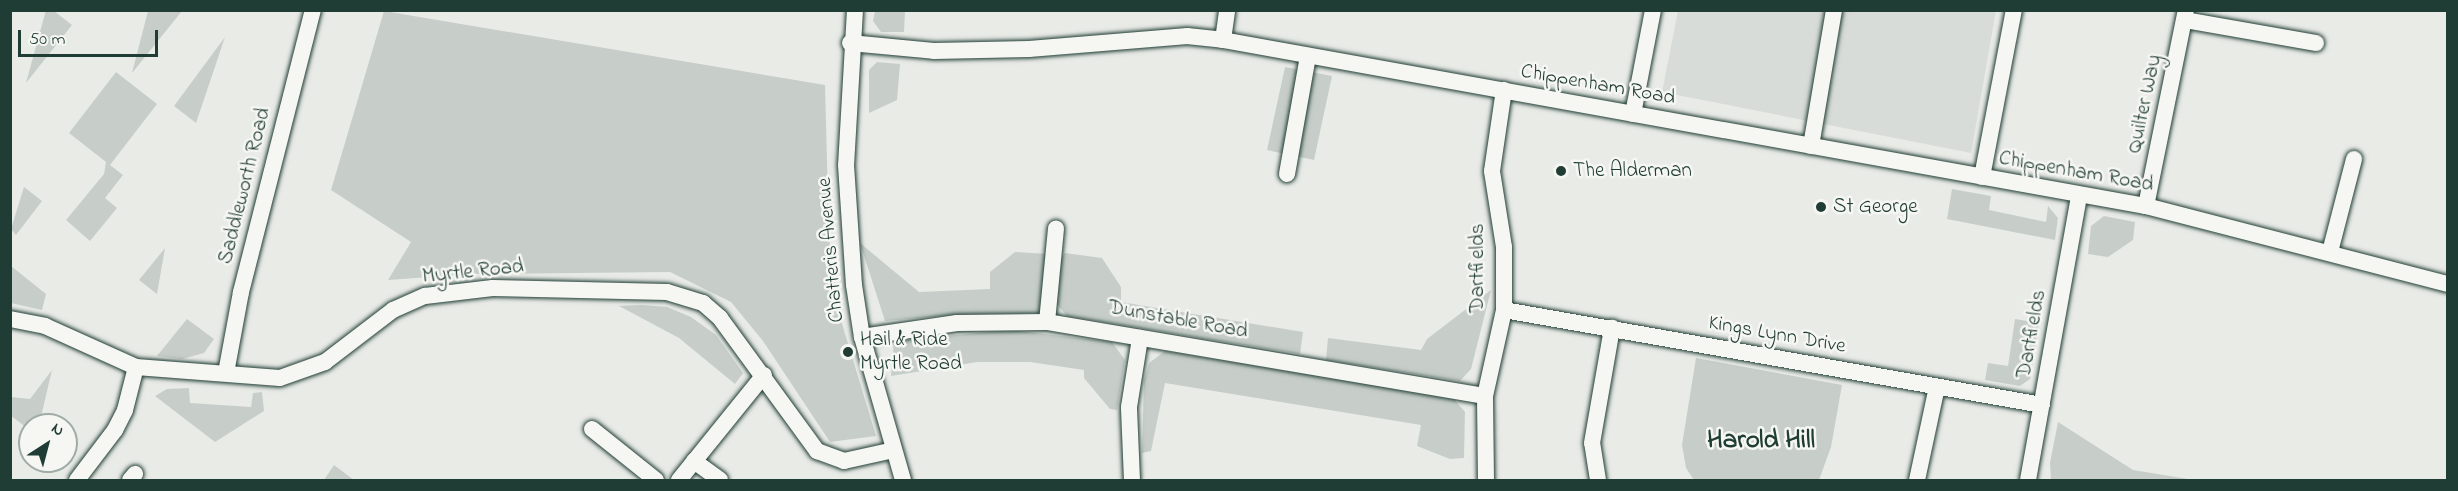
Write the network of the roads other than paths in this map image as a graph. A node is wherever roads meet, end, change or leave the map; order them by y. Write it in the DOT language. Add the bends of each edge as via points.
graph roads {
  1 [pos="313,10"];
  2 [pos="855,10"];
  3 [pos="1227,10"];
  4 [pos="1653,10"];
  5 [pos="1834,10"];
  6 [pos="2014,10"];
  7 [pos="2186,15"];
  8 [pos="1223,40"];
  9 [pos="850,43"];
  10 [pos="2316,43"];
  11 [pos="1308,56"];
  12 [pos="1504,90"];
  13 [pos="1633,114"];
  14 [pos="1811,146"];
  15 [pos="2354,159"];
  16 [pos="1287,174"];
  17 [pos="1982,177"];
  18 [pos="2079,196"];
  19 [pos="2146,206"];
  20 [pos="1056,228"];
  21 [pos="2330,252"];
  22 [pos="2448,284"];
  23 [pos="1504,310"];
  24 [pos="10,319"];
  25 [pos="1047,322"];
  26 [pos="1612,328"];
  27 [pos="862,338"];
  28 [pos="1140,338"];
  29 [pos="136,367"];
  30 [pos="226,374"];
  31 [pos="764,375"];
  32 [pos="1937,387"];
  33 [pos="1485,396"];
  34 [pos="2042,405"];
  35 [pos="592,429"];
  36 [pos="894,450"];
  37 [pos="694,461"];
  38 [pos="77,480"];
  39 [pos="656,480"];
  40 [pos="678,480"];
  41 [pos="720,480"];
  42 [pos="903,480"];
  43 [pos="1132,480"];
  44 [pos="1486,480"];
  45 [pos="1598,480"];
  46 [pos="1917,480"];
  47 [pos="2028,480"];
  1 -- 30 [label="street, Saddleworth Road" via="241,292"];
  2 -- 9 [label="street, Chatteris Avenue"];
  3 -- 8 [label="street"];
  4 -- 13 [label="street"];
  5 -- 14 [label="street"];
  6 -- 17 [label="street"];
  7 -- 10 [label="street"];
  7 -- 19 [label="street, Quilter Way"];
  8 -- 9 [label="street, Chippenham Road" via="1187,36 1029,49 934,51"];
  8 -- 11 [label="street, Chippenham Road"];
  9 -- 27 [label="street, Chatteris Avenue" via="846,165"];
  11 -- 12 [label="street, Chippenham Road"];
  11 -- 16 [label="street"];
  12 -- 13 [label="street, Chippenham Road"];
  12 -- 23 [label="street, Dartfields" via="1492,171 1504,248"];
  13 -- 14 [label="street, Chippenham Road"];
  14 -- 17 [label="street, Chippenham Road"];
  15 -- 21 [label="street"];
  17 -- 18 [label="street, Chippenham Road"];
  18 -- 19 [label="street, Chippenham Road"];
  18 -- 34 [label="street, Dartfields"];
  19 -- 21 [label="street, Chippenham Road"];
  20 -- 25 [label="street"];
  21 -- 22 [label="street, Chippenham Road"];
  23 -- 26 [label="street, Kings Lynn Drive"];
  23 -- 33 [label="street, Dartfields"];
  24 -- 29 [label="street, Myrtle Road" via="45,326"];
  25 -- 27 [label="street, Dunstable Road" via="957,323"];
  25 -- 28 [label="street, Dunstable Road"];
  26 -- 32 [label="street, Kings Lynn Drive"];
  26 -- 45 [label="street" via="1592,443"];
  27 -- 36 [label="street, Chatteris Avenue"];
  28 -- 33 [label="street, Dunstable Road"];
  28 -- 43 [label="street" via="1129,407"];
  29 -- 30 [label="street, Myrtle Road"];
  29 -- 38 [label="street" via="125,410 115,430"];
  30 -- 31 [label="street, Myrtle Road" via="280,378 325,362 393,310 425,296 493,288 607,288 667,292 703,303 735,334"];
  31 -- 36 [label="street, Myrtle Road" via="817,451 827,457 844,461"];
  31 -- 37 [label="street"];
  32 -- 34 [label="street, Kings Lynn Drive"];
  32 -- 46 [label="street"];
  33 -- 44 [label="street, Dartfields"];
  34 -- 47 [label="street, Dartfields"];
  35 -- 39 [label="street"];
  36 -- 42 [label="street, Chatteris Avenue"];
  37 -- 40 [label="street"];
  37 -- 41 [label="street"];
}
